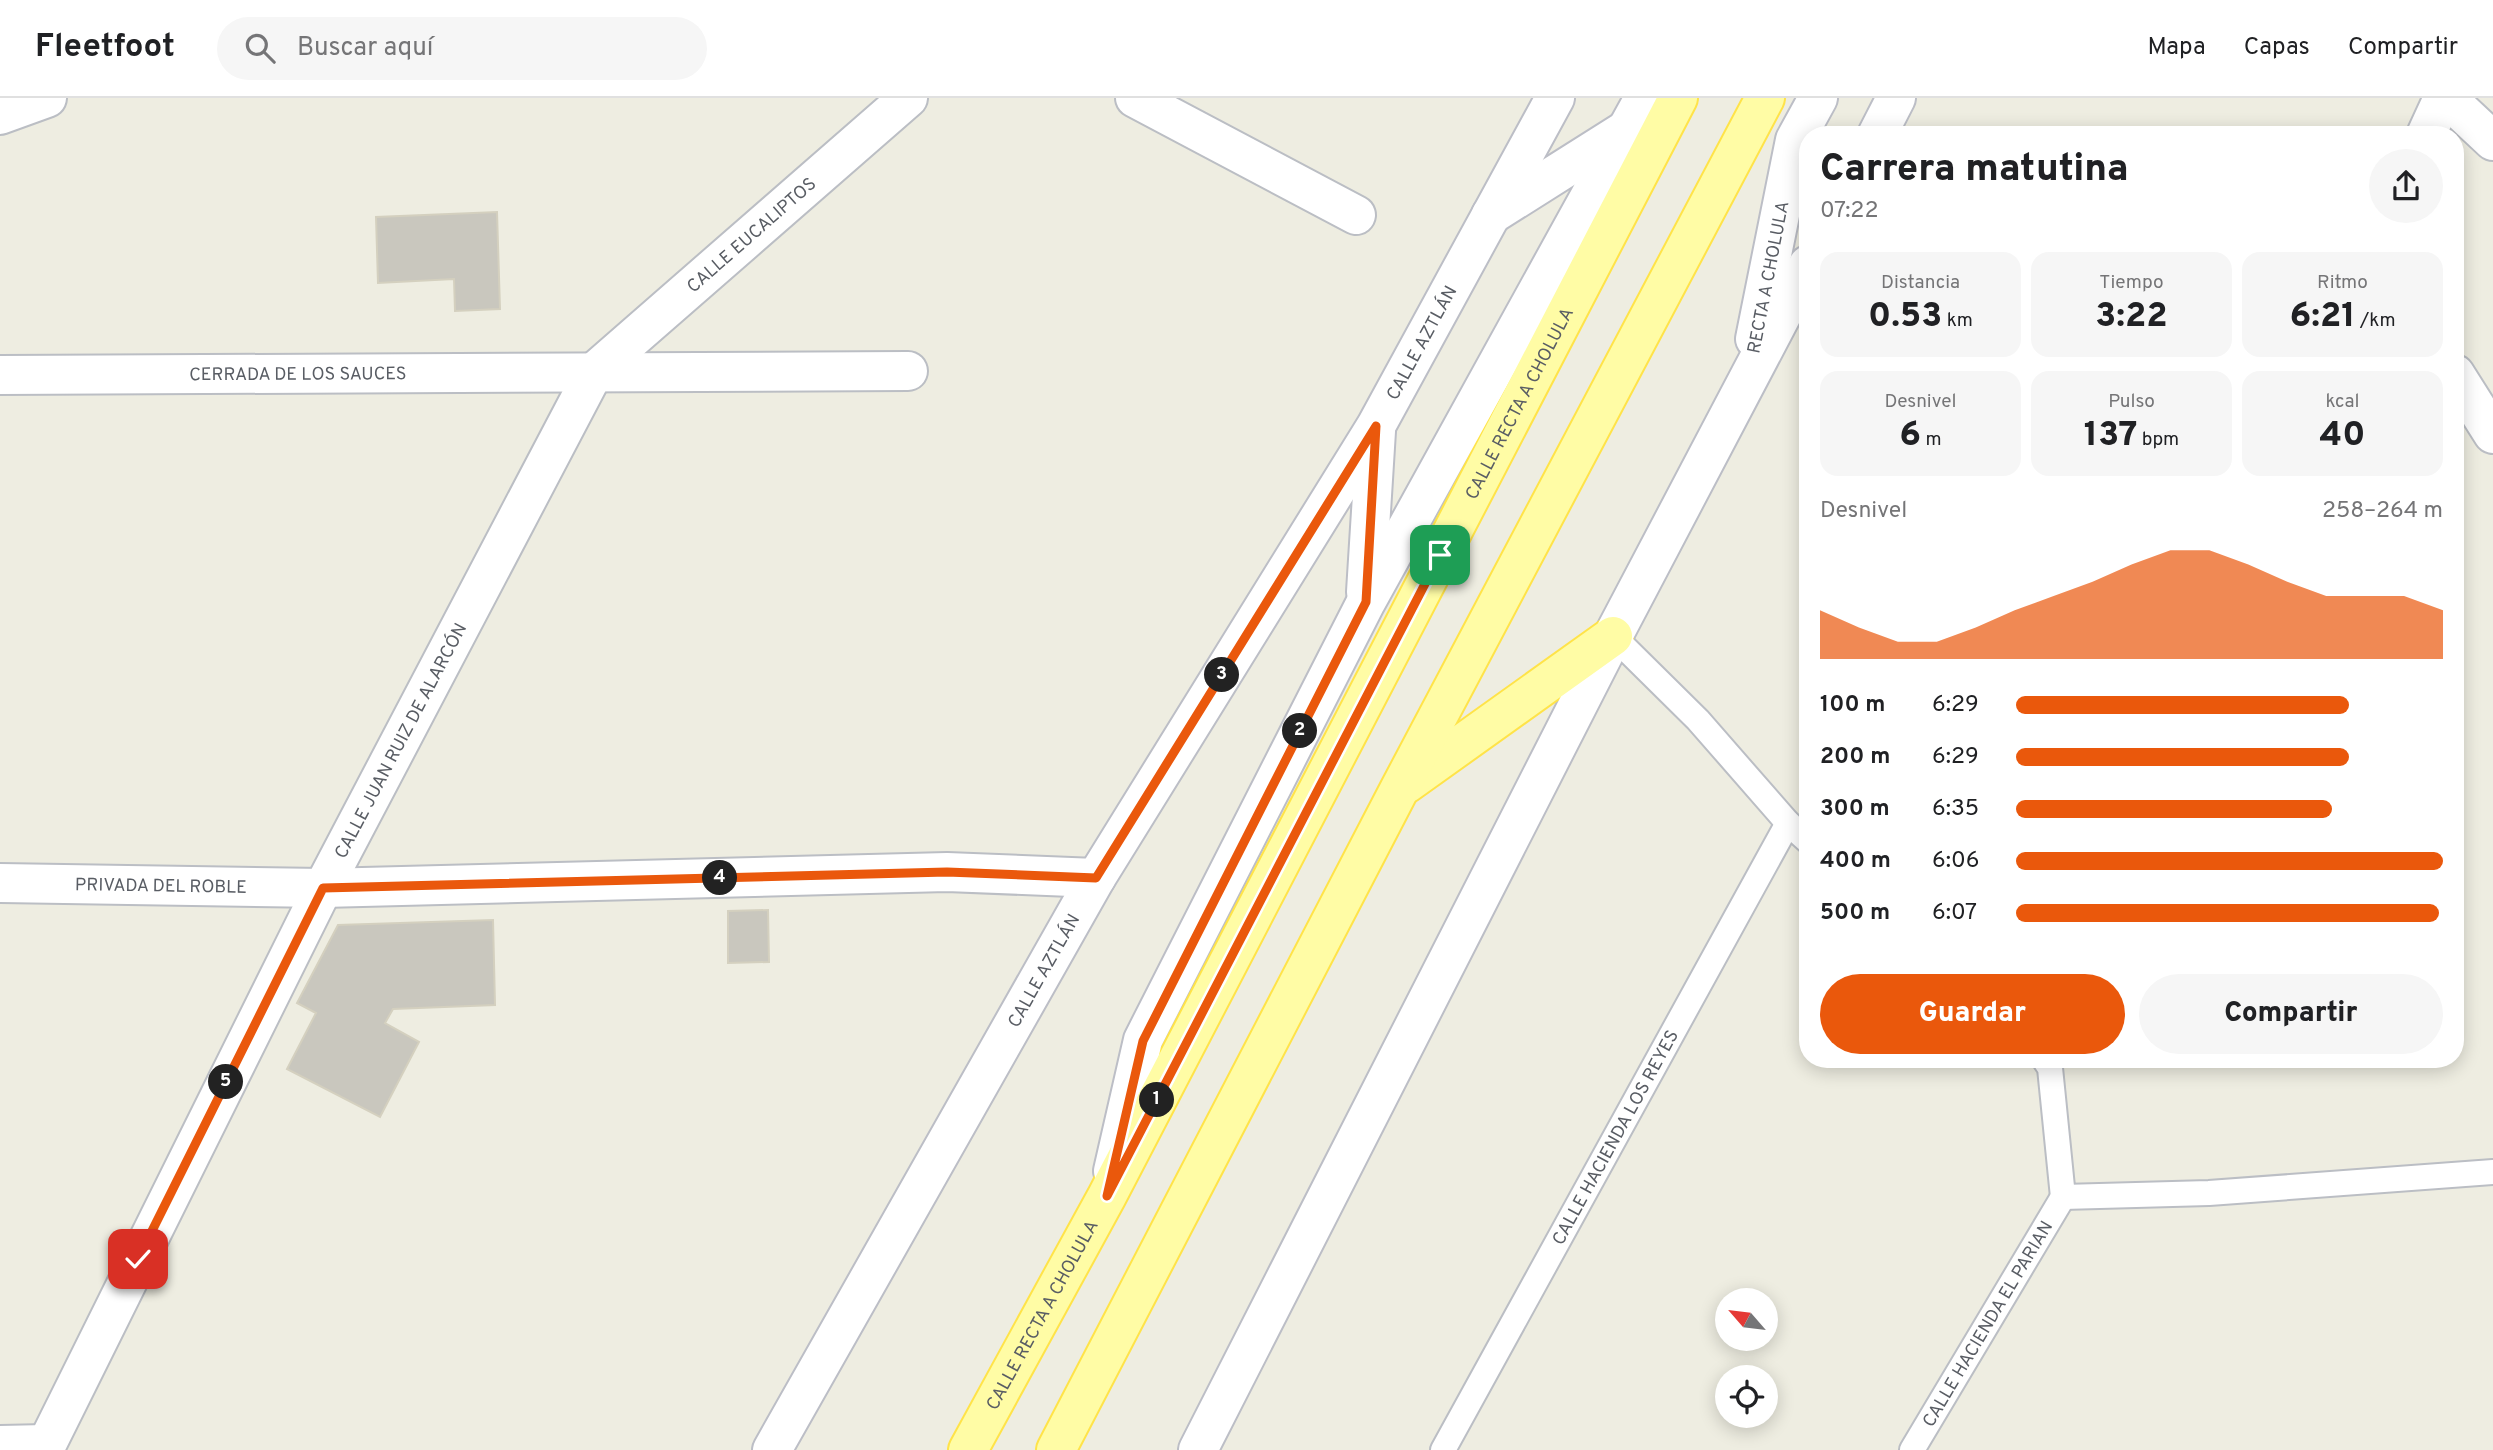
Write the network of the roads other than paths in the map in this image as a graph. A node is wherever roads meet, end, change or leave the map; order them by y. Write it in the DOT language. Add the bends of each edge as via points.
graph roads {
  1 [pos="47,98"];
  2 [pos="908,98"];
  3 [pos="1135,98"];
  4 [pos="1555,98"];
  5 [pos="1678,98"];
  6 [pos="1765,98"];
  7 [pos="1818,98"];
  8 [pos="1896,98"];
  9 [pos="2445,98"];
  10 [pos="1636,113"];
  11 [pos="0,115"];
  12 [pos="1803,126"];
  13 [pos="1882,126"];
  14 [pos="2431,126"];
  15 [pos="1799,133"];
  16 [pos="2493,141"];
  17 [pos="1356,215"];
  18 [pos="1489,216"];
  19 [pos="1799,282"];
  20 [pos="908,371"];
  21 [pos="594,372"];
  22 [pos="0,375"];
  23 [pos="1748,379"];
  24 [pos="2464,388"];
  25 [pos="1376,426"];
  26 [pos="2493,434"];
  27 [pos="1366,602"];
  28 [pos="1613,636"];
  29 [pos="1399,790"];
  30 [pos="1788,823"];
  31 [pos="1799,833"];
  32 [pos="1096,878"];
  33 [pos="0,883"];
  34 [pos="323,888"];
  35 [pos="2050,1068"];
  36 [pos="2493,1172"];
  37 [pos="1107,1196"];
  38 [pos="2063,1197"];
  39 [pos="0,1445"];
  40 [pos="45,1447"];
  41 [pos="772,1450"];
  42 [pos="968,1450"];
  43 [pos="1056,1450"];
  44 [pos="1198,1450"];
  45 [pos="1443,1450"];
  46 [pos="1912,1450"];
  1 -- 11 [label="main road"];
  2 -- 21 [label="main road, CALLE EUCALIPTOS"];
  3 -- 17 [label="main road"];
  4 -- 18 [label="main road, CALLE AZTLÁN"];
  5 -- 37 [label="main road, CALLE RECTA A CHOLULA"];
  6 -- 29 [label="main road"];
  7 -- 12 [label="main road, RECTA A CHOLULA"];
  8 -- 13 [label="main road"];
  9 -- 14 [label="main road"];
  9 -- 16 [label="main road"];
  10 -- 18 [label="main road"];
  10 -- 27 [label="main road"];
  15 -- 23 [label="main road, RECTA A CHOLULA"];
  18 -- 25 [label="main road, CALLE AZTLÁN"];
  19 -- 23 [label="main road"];
  20 -- 21 [label="main road, CERRADA DE LOS SAUCES"];
  21 -- 22 [label="main road, CERRADA DE LOS SAUCES"];
  21 -- 34 [label="main road, CALLE JUAN RUIZ DE ALARCÓN"];
  23 -- 28 [label="main road"];
  24 -- 26 [label="main road"];
  25 -- 27 [label="main road"];
  25 -- 32 [label="main road, CALLE AZTLÁN"];
  27 -- 37 [label="main road" via="1143,1041"];
  28 -- 29 [label="main road"];
  28 -- 30 [label="lane" via="1698,720"];
  28 -- 44 [label="main road"];
  29 -- 43 [label="main road"];
  30 -- 31 [label="lane"];
  30 -- 45 [label="lane, CALLE HACIENDA LOS REYES"];
  32 -- 34 [label="main road, PRIVADA DEL ROBLE" via="947,872"];
  32 -- 41 [label="main road, CALLE AZTLÁN"];
  33 -- 34 [label="main road, PRIVADA DEL ROBLE"];
  34 -- 40 [label="main road, CALLE JUAN RUIZ DE ALARCÓN"];
  35 -- 38 [label="lane"];
  36 -- 38 [label="lane" via="2209,1193"];
  37 -- 42 [label="main road, CALLE RECTA A CHOLULA"];
  38 -- 46 [label="lane, CALLE HACIENDA EL PARIAN"];
  39 -- 40 [label="main road"];
}
